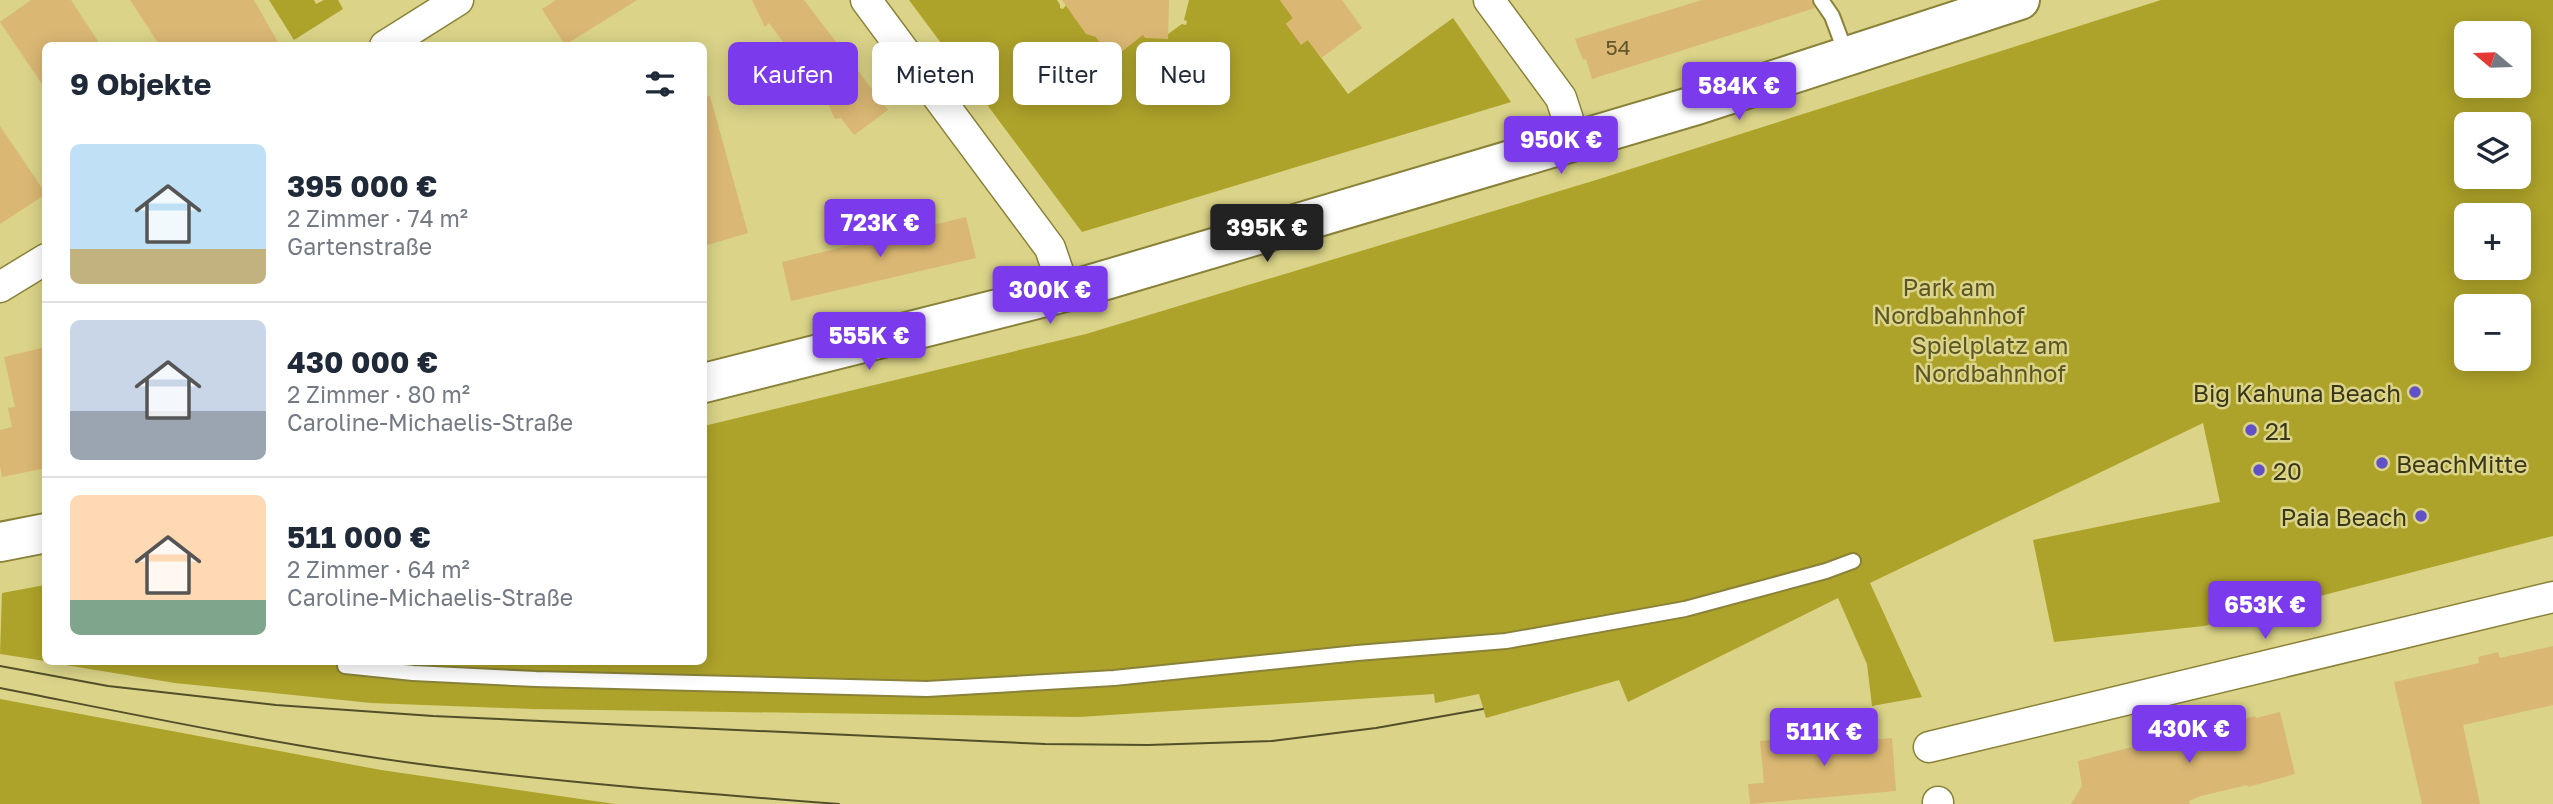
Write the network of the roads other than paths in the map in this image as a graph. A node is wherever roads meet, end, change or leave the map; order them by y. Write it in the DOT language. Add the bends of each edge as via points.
graph roads {
  1 [pos="458,0"];
  2 [pos="866,0"];
  3 [pos="1489,0"];
  4 [pos="1821,0"];
  5 [pos="2020,0"];
  6 [pos="391,42"];
  7 [pos="1847,56"];
  8 [pos="1575,141"];
  9 [pos="42,261"];
  10 [pos="0,287"];
  11 [pos="1065,292"];
  12 [pos="707,382"];
  13 [pos="42,534"];
  14 [pos="0,542"];
  15 [pos="1853,561"];
  16 [pos="2553,597"];
  17 [pos="345,666"];
  18 [pos="1929,747"];
  1 -- 6 [label="street"];
  2 -- 11 [label="street" via="1050,248"];
  3 -- 8 [label="street" via="1561,98"];
  4 -- 7 [label="lane"];
  5 -- 7 [label="street"];
  7 -- 8 [label="street"];
  8 -- 11 [label="street"];
  9 -- 10 [label="street"];
  11 -- 12 [label="street"];
  13 -- 14 [label="street"];
  15 -- 17 [label="lane" via="1685,609 1506,641 1114,678 927,689 522,679"];
  16 -- 18 [label="street"];
}
